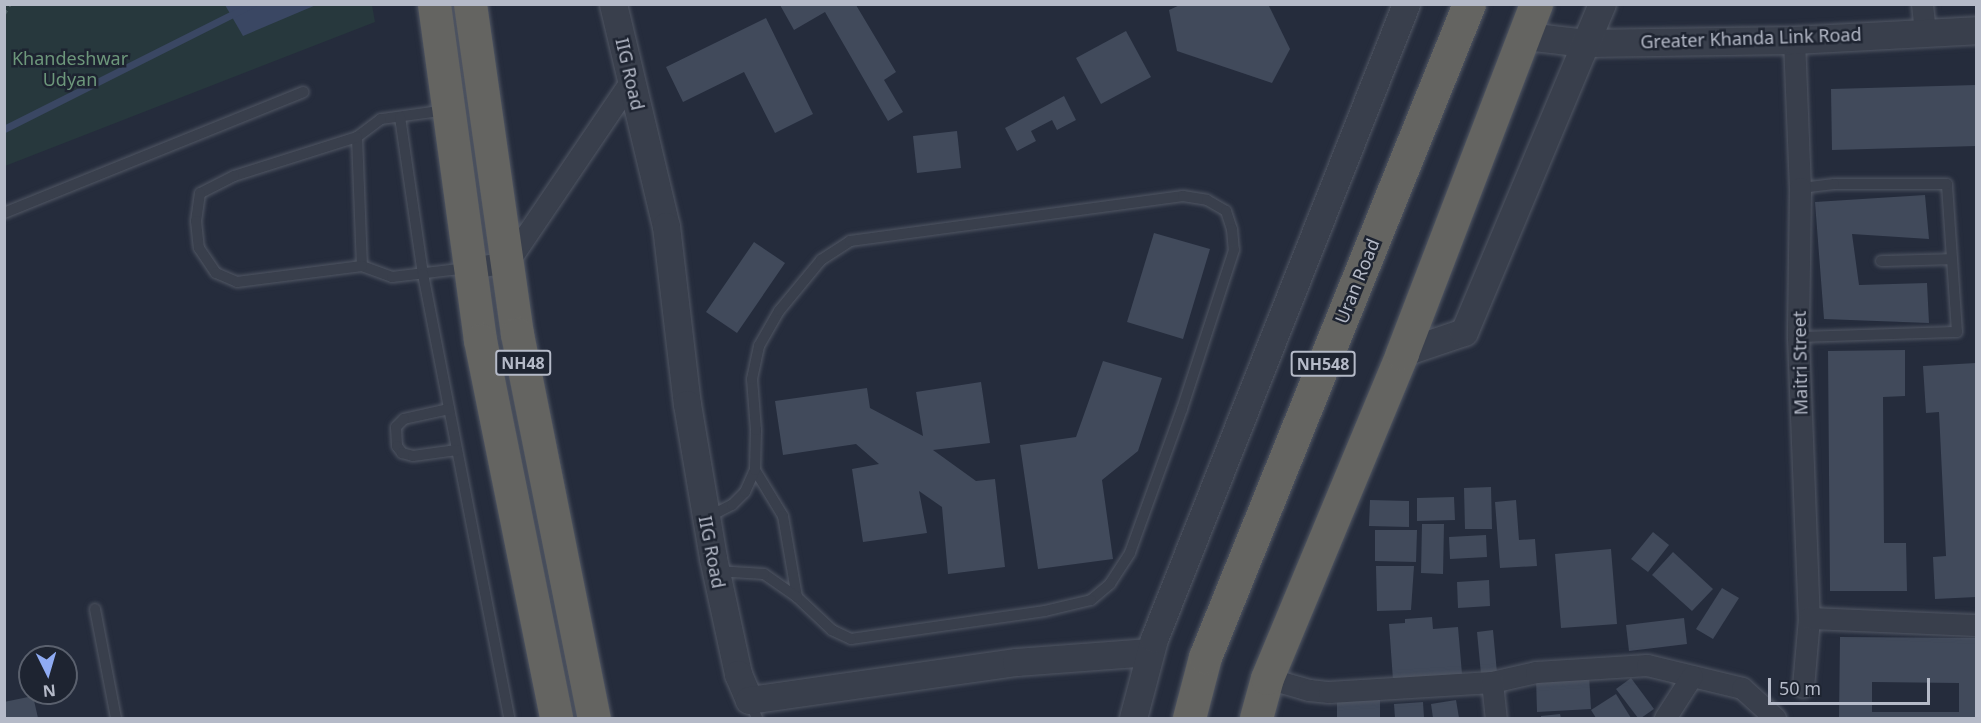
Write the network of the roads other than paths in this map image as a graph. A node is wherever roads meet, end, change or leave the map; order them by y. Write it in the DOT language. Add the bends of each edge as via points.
graph roads {
  1 [pos="434,4"];
  2 [pos="470,4"];
  3 [pos="613,4"];
  4 [pos="1406,4"];
  5 [pos="1536,4"];
  6 [pos="1542,4"];
  7 [pos="1602,4"];
  8 [pos="1467,7"];
  9 [pos="1924,18"];
  10 [pos="1977,30"];
  11 [pos="1527,36"];
  12 [pos="1794,39"];
  13 [pos="1586,43"];
  14 [pos="632,80"];
  15 [pos="303,92"];
  16 [pos="449,109"];
  17 [pos="400,117"];
  18 [pos="357,136"];
  19 [pos="1800,188"];
  20 [pos="4,213"];
  21 [pos="1952,259"];
  22 [pos="1881,261"];
  23 [pos="508,262"];
  24 [pos="362,266"];
  25 [pos="470,268"];
  26 [pos="423,274"];
  27 [pos="1798,337"];
  28 [pos="1402,353"];
  29 [pos="449,409"];
  30 [pos="457,450"];
  31 [pos="754,470"];
  32 [pos="706,518"];
  33 [pos="716,571"];
  34 [pos="797,597"];
  35 [pos="95,609"];
  36 [pos="1809,618"];
  37 [pos="1977,624"];
  38 [pos="1150,652"];
  39 [pos="1692,676"];
  40 [pos="1267,678"];
  41 [pos="1492,682"];
  42 [pos="1803,687"];
  43 [pos="753,709"];
  44 [pos="116,718"];
  45 [pos="509,718"];
  46 [pos="556,718"];
  47 [pos="594,718"];
  48 [pos="1133,718"];
  49 [pos="1189,718"];
  50 [pos="1256,718"];
  51 [pos="1497,718"];
  52 [pos="1665,718"];
  53 [pos="1775,718"];
  1 -- 16 [label="highway, NH48"];
  2 -- 23 [label="highway, NH48"];
  3 -- 14 [label="street, IIG Road"];
  4 -- 38 [label="street"];
  5 -- 11 [label="highway"];
  6 -- 11 [label="highway"];
  7 -- 13 [label="street"];
  8 -- 49 [label="highway, Uran Road / NH548" via="1205,657"];
  9 -- 10 [label="street, Greater Khanda Link Road"];
  9 -- 12 [label="street, Greater Khanda Link Road"];
  11 -- 13 [label="street, Greater Khanda Link Road"];
  11 -- 28 [label="highway"];
  12 -- 13 [label="street, Greater Khanda Link Road"];
  12 -- 19 [label="street, Maitri Street"];
  13 -- 28 [label="street" via="1464,332"];
  14 -- 23 [label="street"];
  14 -- 32 [label="street, IIG Road" via="666,226 687,404"];
  15 -- 20 [label="lane"];
  16 -- 17 [label="lane"];
  16 -- 25 [label="highway, NH48"];
  17 -- 18 [label="lane" via="381,119"];
  17 -- 26 [label="lane"];
  18 -- 24 [label="lane"];
  18 -- 24 [label="lane" via="234,176 200,193 196,221 199,248 216,273 237,282"];
  19 -- 21 [label="lane" via="1834,184 1947,184"];
  19 -- 27 [label="street, Maitri Street"];
  21 -- 22 [label="lane"];
  21 -- 27 [label="lane" via="1957,332"];
  23 -- 25 [label="street"];
  23 -- 47 [label="highway, NH48" via="517,334"];
  24 -- 26 [label="lane" via="392,277"];
  25 -- 26 [label="lane"];
  25 -- 46 [label="highway, NH48" via="480,340"];
  26 -- 29 [label="lane"];
  27 -- 36 [label="street, Maitri Street"];
  28 -- 40 [label="highway"];
  29 -- 30 [label="lane"];
  29 -- 30 [label="lane" via="404,419 396,427 397,446 402,453 413,456"];
  30 -- 45 [label="lane"];
  31 -- 32 [label="lane" via="745,492 732,505"];
  31 -- 34 [label="lane" via="783,516"];
  31 -- 34 [label="lane" via="752,379 759,346 779,311 821,260 850,241 1183,196 1207,200 1226,211 1234,250 1130,554 1110,584 1091,600 1045,611 851,639 832,630"];
  32 -- 33 [label="street, IIG Road"];
  33 -- 34 [label="lane" via="764,574"];
  33 -- 43 [label="street, IIG Road" via="738,674"];
  35 -- 44 [label="lane"];
  36 -- 37 [label="street"];
  36 -- 42 [label="street, Maitri Street"];
  38 -- 43 [label="street, IIG Road" via="1016,662"];
  38 -- 48 [label="street"];
  39 -- 41 [label="street" via="1647,665 1536,672"];
  39 -- 52 [label="street"];
  39 -- 53 [label="street" via="1742,688"];
  40 -- 41 [label="street" via="1329,692"];
  40 -- 50 [label="highway"];
  41 -- 51 [label="street"];
}
